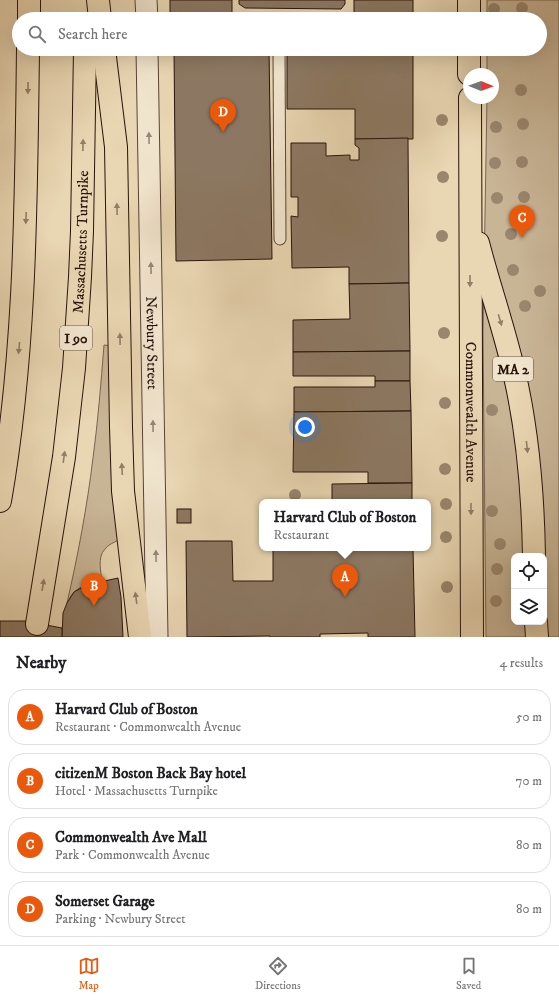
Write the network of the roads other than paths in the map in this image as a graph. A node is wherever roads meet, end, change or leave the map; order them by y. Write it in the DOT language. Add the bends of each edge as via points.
graph roads {
  1 [pos="29,0"];
  2 [pos="86,0"];
  3 [pos="98,0"];
  4 [pos="146,0"];
  5 [pos="469,0"];
  6 [pos="29,12"];
  7 [pos="85,12"];
  8 [pos="99,12"];
  9 [pos="147,12"];
  10 [pos="469,12"];
  11 [pos="28,56"];
  12 [pos="85,56"];
  13 [pos="105,56"];
  14 [pos="147,56"];
  15 [pos="279,56"];
  16 [pos="469,56"];
  17 [pos="470,68"];
  18 [pos="470,104"];
  19 [pos="470,186"];
  20 [pos="280,239"];
  21 [pos="0,501"];
  22 [pos="534,553"];
  23 [pos="37,624"];
  24 [pos="536,625"];
  25 [pos="140,637"];
  26 [pos="157,637"];
  27 [pos="472,637"];
  28 [pos="537,637"];
  1 -- 6 [label="main road"];
  2 -- 7 [label="main road"];
  3 -- 8 [label="main road"];
  4 -- 9 [label="street"];
  5 -- 10 [label="main road"];
  11 -- 21 [label="main road, one-way" via="23,290 10,438"];
  23 -- 12 [label="main road, Massachusetts Turnpike / I 90, one-way" via="60,479 74,368 82,238"];
  25 -- 13 [label="main road, one-way" via="124,491 120,427 116,147"];
  26 -- 14 [label="street, Newbury Street, one-way"];
  15 -- 20 [label="lane"];
  16 -- 17 [label="main road"];
  18 -- 19 [label="main road, Commonwealth Avenue / MA 2"];
  19 -- 22 [label="main road, Commonwealth Avenue / MA 2, one-way" via="476,237 512,364 523,415"];
  19 -- 27 [label="main road, Commonwealth Avenue, one-way"];
  24 -- 28 [label="main road"];
}
